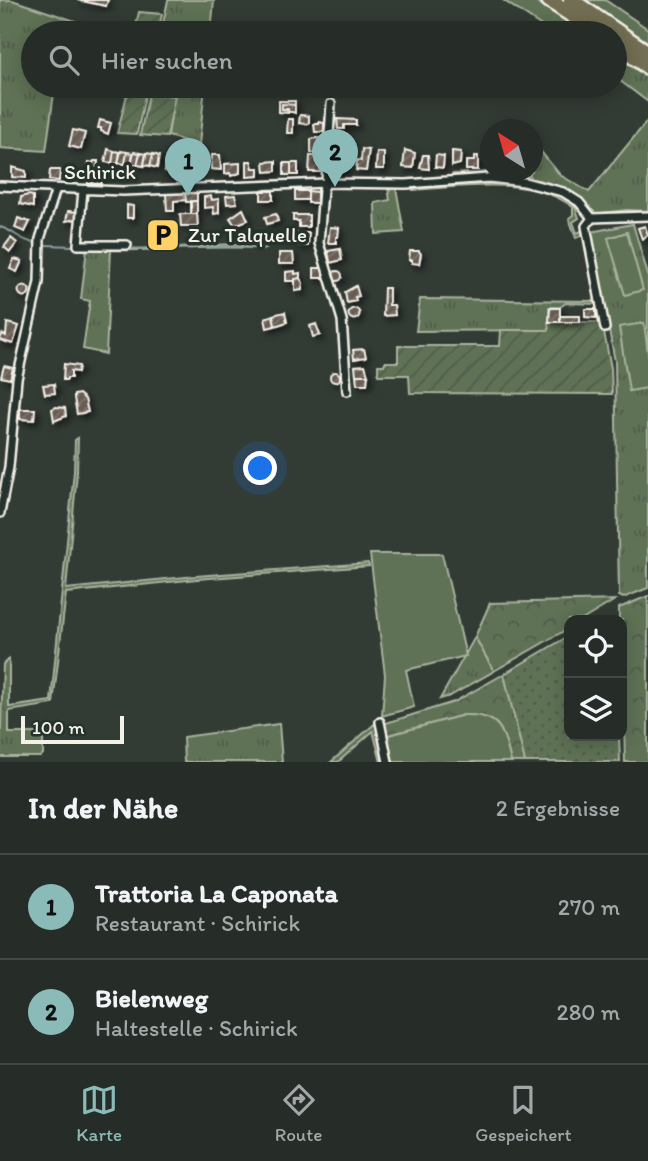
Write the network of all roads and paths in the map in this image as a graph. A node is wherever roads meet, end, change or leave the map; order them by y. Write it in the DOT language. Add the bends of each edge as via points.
graph roads {
  1 [pos="549,0"];
  2 [pos="571,0"];
  3 [pos="581,21"];
  4 [pos="602,21"];
  5 [pos="627,39"];
  6 [pos="627,52"];
  7 [pos="648,53"];
  8 [pos="648,67"];
  9 [pos="331,104"];
  10 [pos="326,183"];
  11 [pos="0,186"];
  12 [pos="56,189"];
  13 [pos="83,190"];
  14 [pos="648,216"];
  15 [pos="592,218"];
  16 [pos="127,245"];
  17 [pos="605,328"];
  18 [pos="347,391"];
  19 [pos="0,513"];
  20 [pos="380,722"];
  21 [pos="388,762"];
  1 -- 3 [label="highway"];
  2 -- 4 [label="highway"];
  5 -- 7 [label="highway"];
  6 -- 8 [label="highway"];
  9 -- 10 [label="street"];
  10 -- 13 [label="street, Schirick"];
  10 -- 15 [label="street, Schirick" via="506,179 563,192"];
  10 -- 18 [label="street" via="319,243 342,320"];
  11 -- 12 [label="street, Schirick"];
  12 -- 13 [label="street, Schirick"];
  12 -- 19 [label="street" via="40,239 40,282 17,379"];
  13 -- 16 [label="street" via="78,245"];
  14 -- 15 [label="street"];
  15 -- 17 [label="street" via="586,226"];
  20 -- 21 [label="street"];
}
